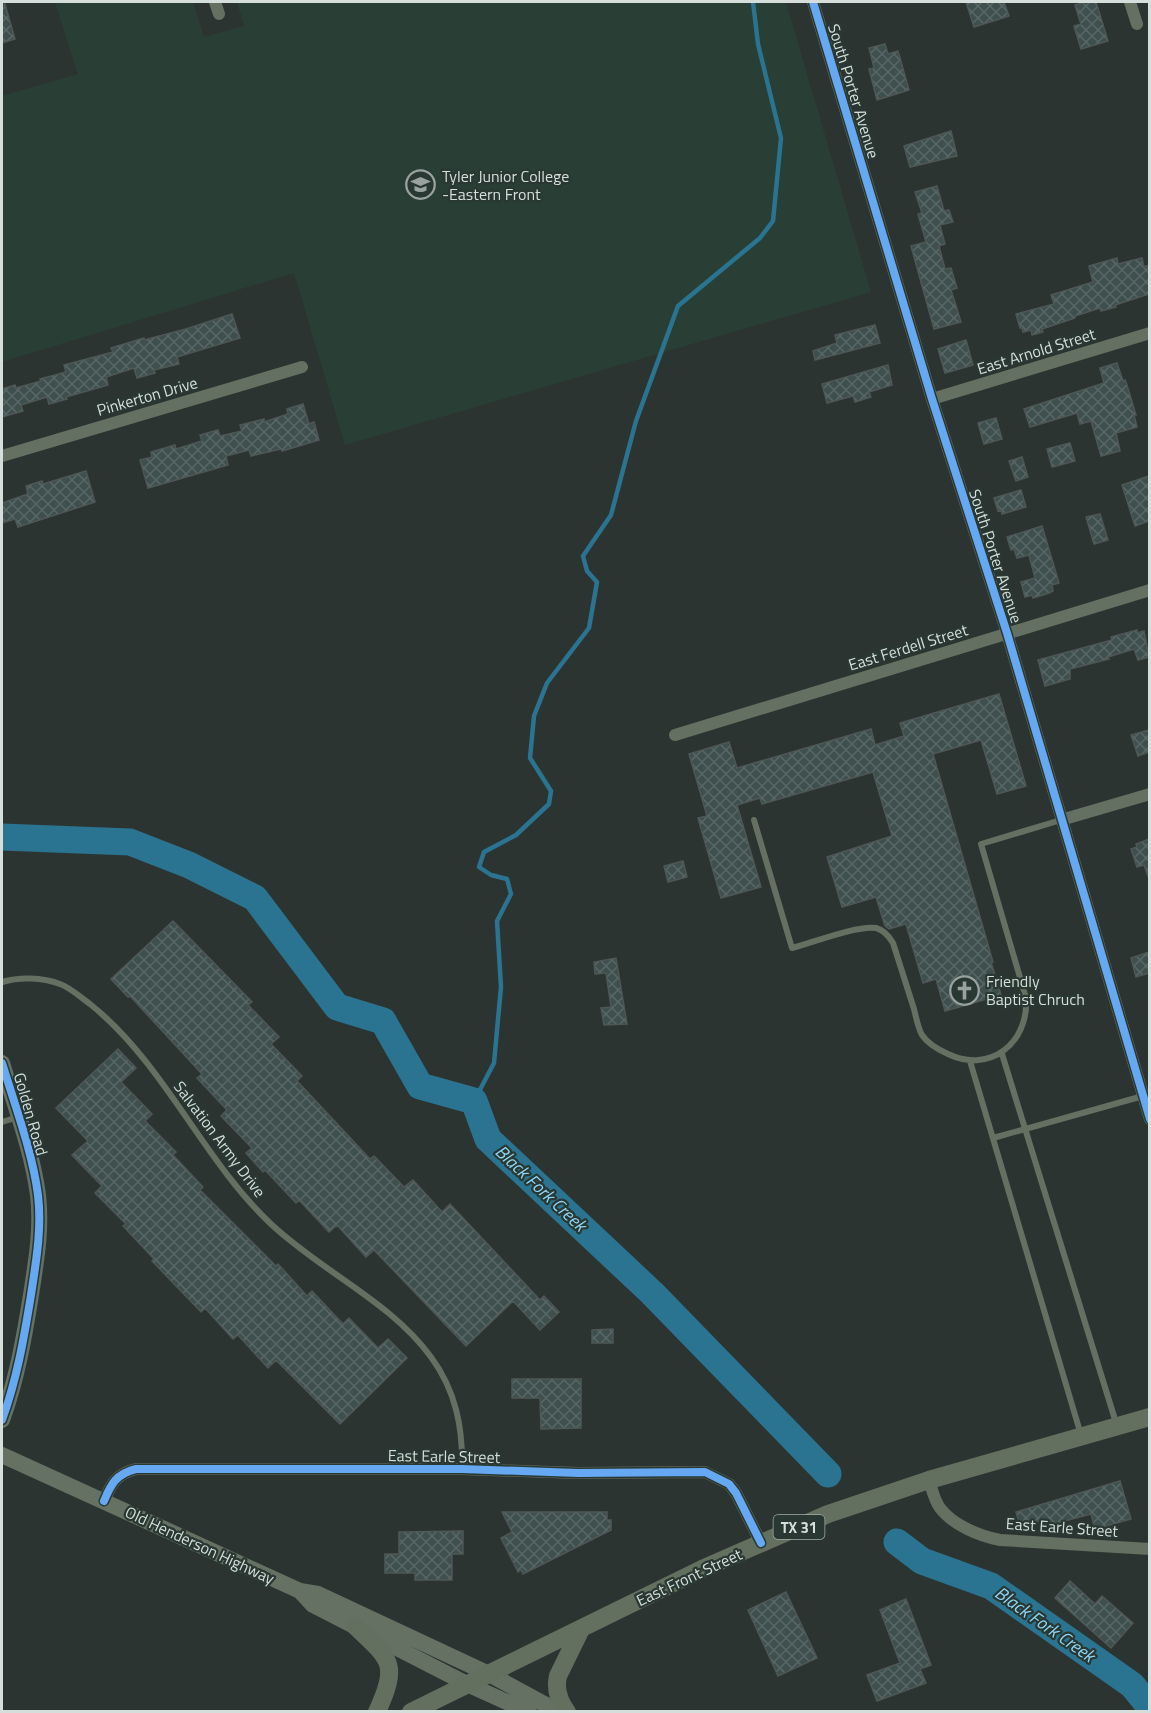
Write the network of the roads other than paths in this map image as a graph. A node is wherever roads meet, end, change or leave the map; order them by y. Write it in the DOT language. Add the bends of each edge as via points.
graph roads {
  1 [pos="215,2"];
  2 [pos="813,2"];
  3 [pos="1130,2"];
  4 [pos="219,14"];
  5 [pos="1137,24"];
  6 [pos="1149,336"];
  7 [pos="302,368"];
  8 [pos="932,399"];
  9 [pos="2,456"];
  10 [pos="1149,590"];
  11 [pos="1007,633"];
  12 [pos="675,735"];
  13 [pos="1149,794"];
  14 [pos="754,820"];
  15 [pos="1061,820"];
  16 [pos="2,982"];
  17 [pos="1002,1054"];
  18 [pos="970,1061"];
  19 [pos="2,1063"];
  20 [pos="1146,1095"];
  21 [pos="19,1117"];
  22 [pos="1149,1119"];
  23 [pos="2,1122"];
  24 [pos="1025,1129"];
  25 [pos="993,1138"];
  26 [pos="1149,1417"];
  27 [pos="2,1420"];
  28 [pos="1117,1426"];
  29 [pos="1081,1437"];
  30 [pos="2,1455"];
  31 [pos="462,1469"];
  32 [pos="929,1480"];
  33 [pos="104,1501"];
  34 [pos="761,1543"];
  35 [pos="1149,1548"];
  36 [pos="300,1591"];
  37 [pos="355,1626"];
  38 [pos="581,1629"];
  39 [pos="489,1674"];
  40 [pos="467,1684"];
  41 [pos="377,1712"];
  42 [pos="411,1712"];
  43 [pos="529,1712"];
  44 [pos="559,1712"];
  45 [pos="567,1712"];
  1 -- 4 [label="street"];
  2 -- 8 [label="street, South Porter Avenue"];
  3 -- 5 [label="street"];
  6 -- 8 [label="street, East Arnold Street"];
  7 -- 9 [label="street, Pinkerton Drive"];
  8 -- 11 [label="street, South Porter Avenue"];
  10 -- 11 [label="street, East Ferdell Street"];
  11 -- 12 [label="street, East Ferdell Street"];
  11 -- 15 [label="street, South Porter Avenue"];
  13 -- 15 [label="street"];
  14 -- 18 [label="lane" via="792,948 860,929 884,931 893,943 922,1035 937,1048"];
  15 -- 17 [label="lane" via="981,844 1026,998 1022,1026"];
  15 -- 20 [label="street, South Porter Avenue"];
  16 -- 31 [label="lane, Salvation Army Drive" via="40,979 61,984 103,1015 149,1066 240,1191 270,1223 388,1311 409,1332 441,1371 454,1399 461,1429"];
  17 -- 18 [label="lane"];
  17 -- 24 [label="lane"];
  18 -- 25 [label="lane"];
  19 -- 21 [label="main road, Golden Road"];
  20 -- 22 [label="street, South Porter Avenue"];
  20 -- 24 [label="lane"];
  21 -- 23 [label="lane"];
  21 -- 27 [label="main road, Golden Road" via="36,1182 39,1227 21,1357"];
  24 -- 25 [label="lane"];
  24 -- 28 [label="lane"];
  25 -- 29 [label="lane"];
  26 -- 28 [label="main road, East Front Street / TX 31"];
  28 -- 29 [label="main road, East Front Street / TX 31"];
  29 -- 32 [label="main road, East Front Street / TX 31"];
  30 -- 33 [label="main road, Old Henderson Highway"];
  31 -- 33 [label="street, East Earle Street" via="136,1470 119,1475"];
  31 -- 34 [label="street, East Earle Street" via="705,1472 729,1484"];
  32 -- 34 [label="main road, East Front Street / TX 31" via="828,1514"];
  32 -- 35 [label="street, East Earle Street" via="941,1510 987,1537"];
  33 -- 36 [label="main road, Old Henderson Highway"];
  34 -- 38 [label="main road, East Front Street / TX 31"];
  36 -- 37 [label="main road, Old Henderson Highway" via="313,1605"];
  36 -- 39 [label="main road, Old Henderson Highway" via="318,1594"];
  37 -- 40 [label="main road, Old Henderson Highway"];
  37 -- 41 [label="main road" via="388,1660 389,1683"];
  38 -- 39 [label="main road, East Front Street / TX 31"];
  38 -- 45 [label="main road" via="556,1683"];
  39 -- 40 [label="main road, East Front Street / TX 31"];
  39 -- 44 [label="main road, Old Henderson Highway"];
  40 -- 42 [label="main road, East Front Street / TX 31"];
  40 -- 43 [label="main road, Old Henderson Highway"];
}
